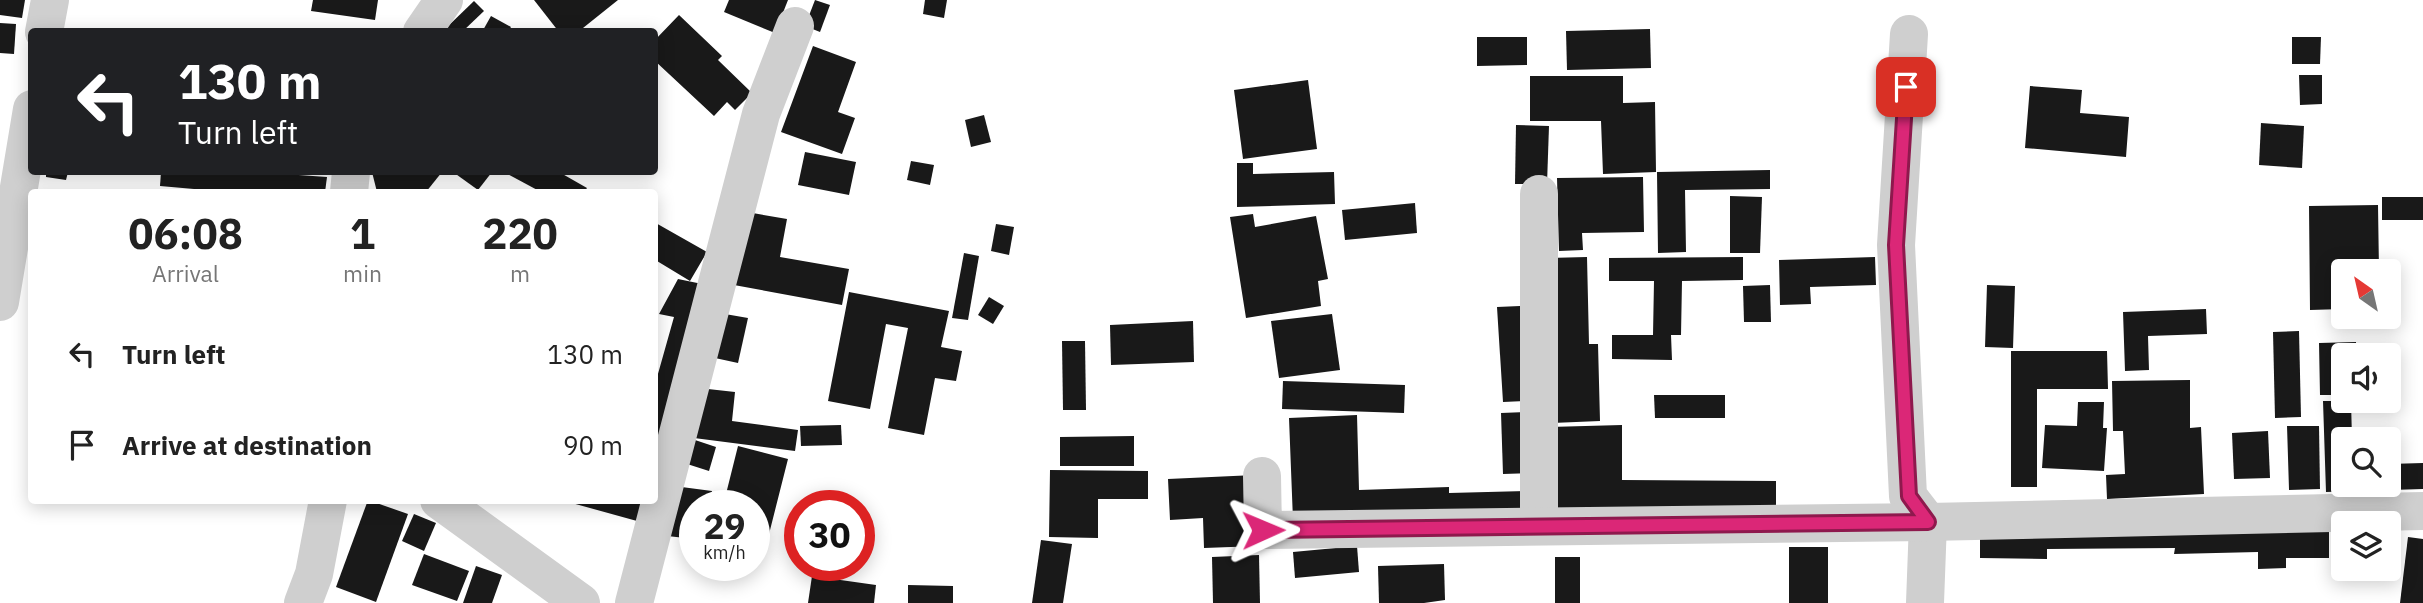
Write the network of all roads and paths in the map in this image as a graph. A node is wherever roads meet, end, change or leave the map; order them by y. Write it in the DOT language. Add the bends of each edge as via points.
graph roads {
  1 [pos="50,0"];
  2 [pos="444,0"];
  3 [pos="795,26"];
  4 [pos="45,28"];
  5 [pos="425,28"];
  6 [pos="1909,34"];
  7 [pos="28,133"];
  8 [pos="1539,194"];
  9 [pos="0,302"];
  10 [pos="1262,476"];
  11 [pos="327,504"];
  12 [pos="445,504"];
  13 [pos="2423,511"];
  14 [pos="1928,522"];
  15 [pos="1539,526"];
  16 [pos="303,603"];
  17 [pos="581,603"];
  18 [pos="634,603"];
  19 [pos="1925,603"];
  1 -- 4 [label="street"];
  2 -- 5 [label="street"];
  3 -- 18 [label="street" via="761,114"];
  6 -- 14 [label="street" via="1896,245 1909,496"];
  7 -- 9 [label="street"];
  8 -- 15 [label="street"];
  10 -- 15 [label="street" via="1263,530"];
  11 -- 16 [label="street" via="314,574"];
  12 -- 17 [label="street"];
  13 -- 14 [label="street"];
  14 -- 15 [label="street"];
  14 -- 19 [label="street"];
}
